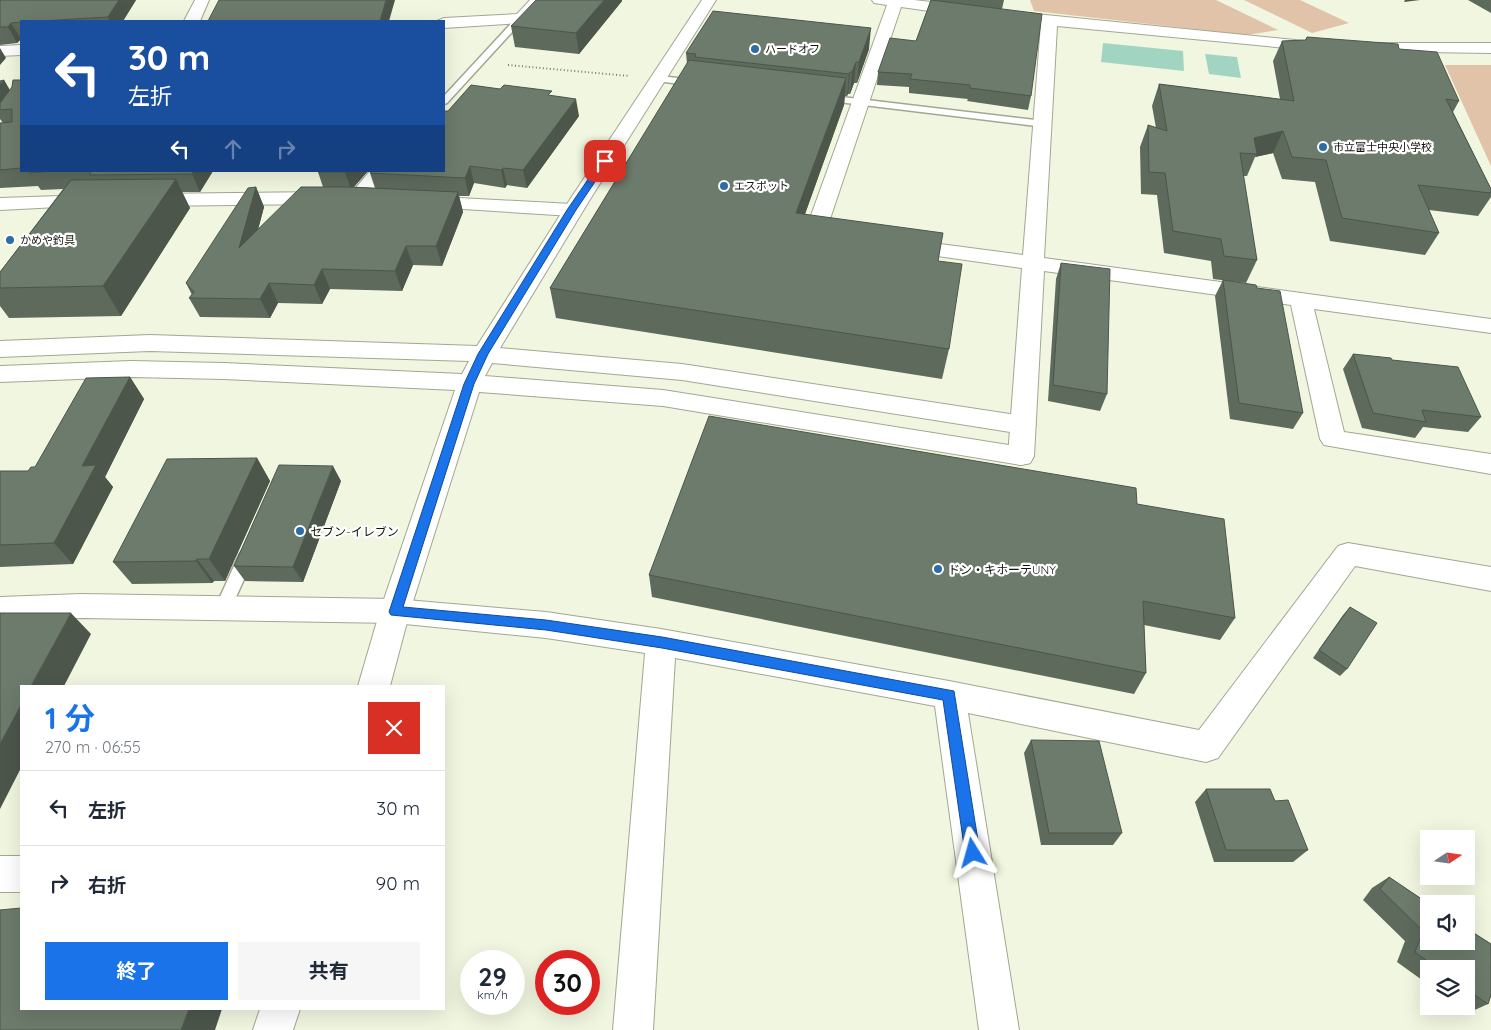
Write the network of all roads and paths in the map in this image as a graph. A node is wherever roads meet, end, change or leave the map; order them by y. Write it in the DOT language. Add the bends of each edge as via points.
graph roads {
  1 [pos="202,0"];
  2 [pos="538,0"];
  3 [pos="709,0"];
  4 [pos="1021,0"];
  5 [pos="890,1"];
  6 [pos="521,18"];
  7 [pos="1027,19"];
  8 [pos="192,20"];
  9 [pos="1049,21"];
  10 [pos="445,23"];
  11 [pos="1491,48"];
  12 [pos="20,50"];
  13 [pos="0,51"];
  14 [pos="482,62"];
  15 [pos="660,79"];
  16 [pos="708,84"];
  17 [pos="814,97"];
  18 [pos="445,100"];
  19 [pos="862,102"];
  20 [pos="1044,124"];
  21 [pos="380,172"];
  22 [pos="406,201"];
  23 [pos="0,204"];
  24 [pos="572,210"];
  25 [pos="853,238"];
  26 [pos="881,242"];
  27 [pos="1033,263"];
  28 [pos="1301,300"];
  29 [pos="1491,326"];
  30 [pos="0,349"];
  31 [pos="483,354"];
  32 [pos="0,374"];
  33 [pos="469,384"];
  34 [pos="1023,425"];
  35 [pos="1491,464"];
  36 [pos="251,545"];
  37 [pos="1491,580"];
  38 [pos="223,608"];
  39 [pos="0,609"];
  40 [pos="395,612"];
  41 [pos="662,642"];
  42 [pos="374,685"];
  43 [pos="949,695"];
  44 [pos="0,874"];
  45 [pos="20,874"];
  46 [pos="280,1010"];
  47 [pos="273,1030"];
  48 [pos="633,1030"];
  49 [pos="1000,1030"];
  1 -- 8 [label="street"];
  2 -- 6 [label="street"];
  3 -- 15 [label="street"];
  4 -- 7 [label="street"];
  5 -- 7 [label="street"];
  5 -- 19 [label="street"];
  6 -- 10 [label="street"];
  6 -- 14 [label="lane"];
  7 -- 9 [label="street"];
  9 -- 11 [label="street" via="1336,47"];
  9 -- 20 [label="street"];
  12 -- 13 [label="street"];
  14 -- 15 [label="path"];
  14 -- 18 [label="lane"];
  15 -- 16 [label="lane"];
  15 -- 24 [label="street"];
  17 -- 19 [label="lane"];
  19 -- 20 [label="lane"];
  19 -- 25 [label="street" via="815,232"];
  20 -- 27 [label="street"];
  21 -- 23 [label="street" via="367,198"];
  22 -- 24 [label="street"];
  24 -- 31 [label="street"];
  26 -- 27 [label="street"];
  27 -- 28 [label="street"];
  27 -- 34 [label="street"];
  28 -- 29 [label="street"];
  28 -- 35 [label="street" via="1333,439"];
  30 -- 31 [label="street" via="150,343"];
  31 -- 33 [label="street"];
  31 -- 34 [label="street" via="682,372"];
  32 -- 33 [label="street" via="206,370"];
  33 -- 34 [label="street" via="664,398 1021,456"];
  33 -- 40 [label="street"];
  36 -- 38 [label="lane"];
  37 -- 43 [label="street" via="1348,554 1206,746"];
  38 -- 39 [label="street" via="81,606"];
  38 -- 40 [label="street"];
  40 -- 41 [label="street" via="546,625"];
  40 -- 42 [label="street"];
  41 -- 43 [label="street"];
  41 -- 48 [label="street"];
  43 -- 49 [label="street"];
  44 -- 45 [label="street"];
  46 -- 47 [label="street"];
}
